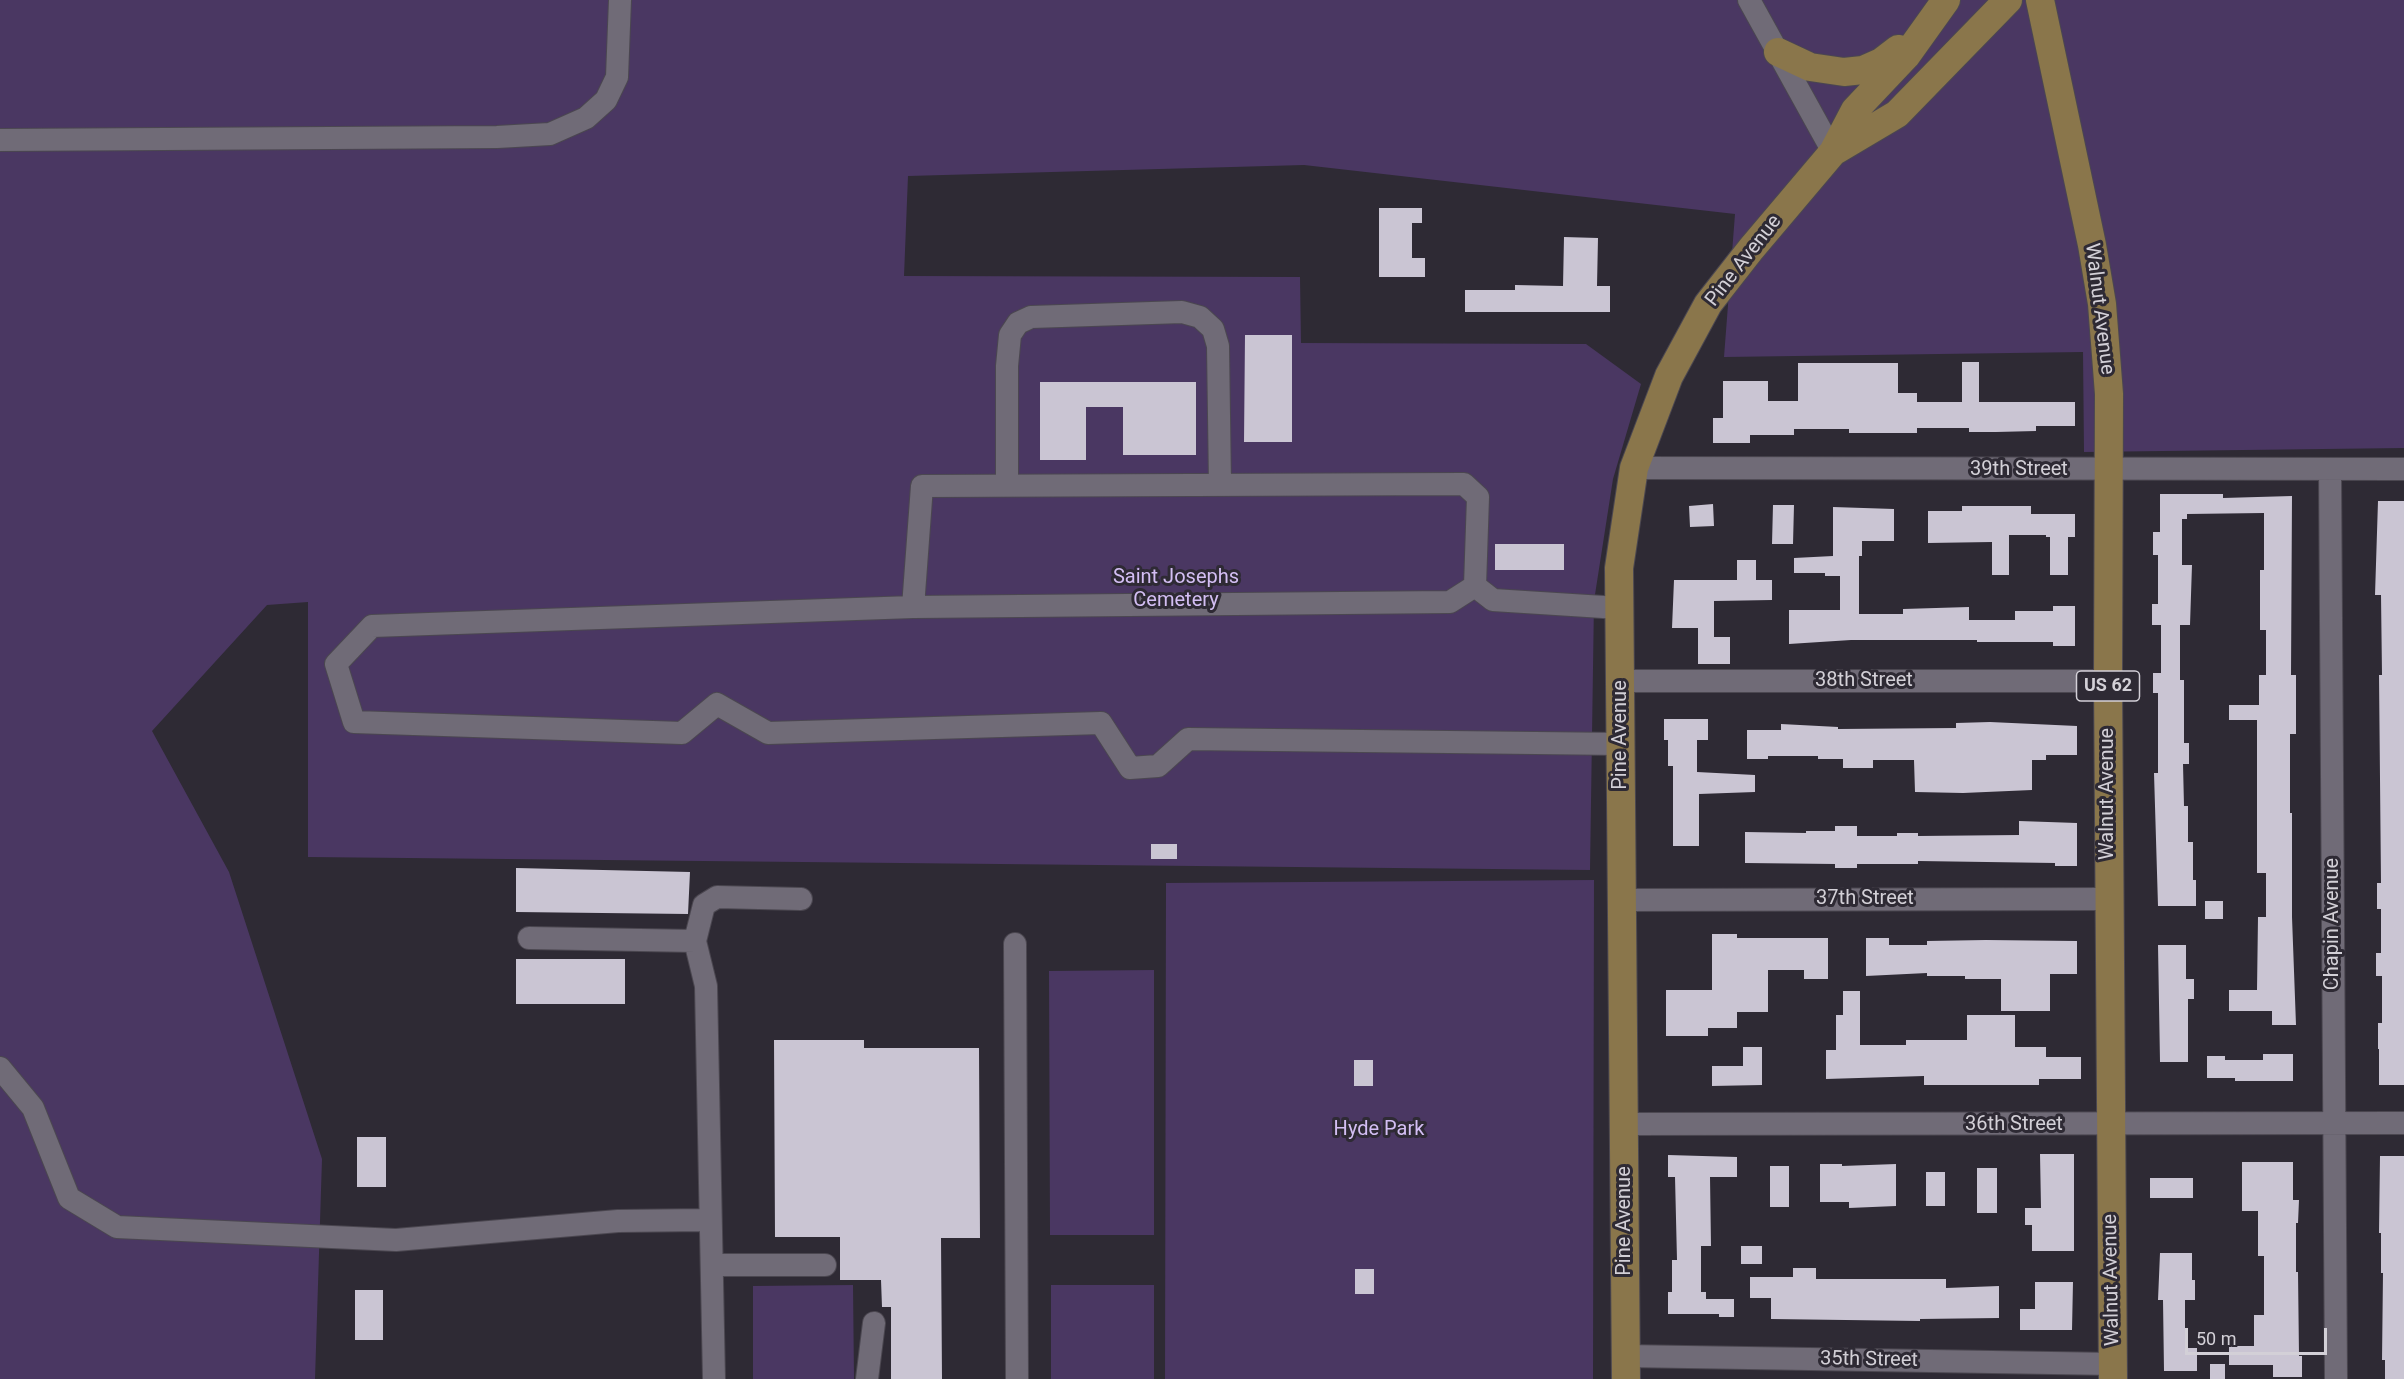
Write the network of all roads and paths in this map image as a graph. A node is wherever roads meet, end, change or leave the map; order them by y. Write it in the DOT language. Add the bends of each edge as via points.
graph roads {
  1 [pos="621,0"];
  2 [pos="1749,0"];
  3 [pos="2008,0"];
  4 [pos="2040,0"];
  5 [pos="1942,6"];
  6 [pos="1778,52"];
  7 [pos="0,140"];
  8 [pos="1833,152"];
  9 [pos="1634,468"];
  10 [pos="2330,469"];
  11 [pos="2404,469"];
  12 [pos="2110,470"];
  13 [pos="1007,485"];
  14 [pos="1220,485"];
  15 [pos="1475,586"];
  16 [pos="913,607"];
  17 [pos="1619,608"];
  18 [pos="1621,681"];
  19 [pos="2108,681"];
  20 [pos="1621,744"];
  21 [pos="801,898"];
  22 [pos="2109,898"];
  23 [pos="1621,900"];
  24 [pos="530,938"];
  25 [pos="695,941"];
  26 [pos="1015,944"];
  27 [pos="0,1068"];
  28 [pos="1624,1124"];
  29 [pos="2335,1124"];
  30 [pos="2404,1124"];
  31 [pos="2110,1125"];
  32 [pos="704,1220"];
  33 [pos="712,1265"];
  34 [pos="825,1265"];
  35 [pos="874,1323"];
  36 [pos="1626,1367"];
  37 [pos="2113,1371"];
  38 [pos="714,1379"];
  39 [pos="867,1379"];
  40 [pos="1017,1379"];
  41 [pos="2336,1379"];
  1 -- 7 [label="street" via="617,77 606,100 586,118 550,134"];
  2 -- 6 [label="street"];
  3 -- 8 [label="main road" via="1897,114"];
  4 -- 12 [label="main road, Walnut Avenue / US 62" via="2102,304"];
  5 -- 6 [label="main road" via="1896,52 1863,70 1819,69"];
  5 -- 8 [label="main road" via="1906,56 1855,110"];
  6 -- 8 [label="street"];
  8 -- 9 [label="main road, Pine Avenue" via="1708,304 1670,376"];
  9 -- 12 [label="street, 39th Street"];
  9 -- 17 [label="main road, Pine Avenue" via="1618,568"];
  10 -- 11 [label="street, 39th Street"];
  10 -- 12 [label="street, 39th Street"];
  10 -- 29 [label="street, Chapin Avenue"];
  12 -- 19 [label="main road, Walnut Avenue / US 62"];
  13 -- 14 [label="street"];
  13 -- 14 [label="street" via="1007,366 1010,335 1018,323 1031,317 1182,312 1200,317 1213,329 1218,346"];
  13 -- 16 [label="street" via="922,486"];
  14 -- 15 [label="street" via="1464,484 1478,497"];
  15 -- 16 [label="street" via="1450,602"];
  15 -- 17 [label="street" via="1493,600"];
  16 -- 20 [label="street" via="372,626 336,664 354,722 682,733 717,704 768,733 1101,723 1130,768 1158,766 1188,739"];
  17 -- 18 [label="main road, Pine Avenue"];
  18 -- 19 [label="street, 38th Street"];
  18 -- 20 [label="main road, Pine Avenue"];
  19 -- 22 [label="main road, Walnut Avenue / US 62"];
  20 -- 23 [label="main road, Pine Avenue"];
  21 -- 25 [label="street" via="717,897 704,905"];
  22 -- 23 [label="street, 37th Street"];
  22 -- 31 [label="main road, Walnut Avenue / US 62"];
  23 -- 28 [label="main road, Pine Avenue"];
  24 -- 25 [label="street"];
  25 -- 33 [label="street" via="706,986"];
  26 -- 40 [label="street"];
  27 -- 32 [label="street" via="33,1108 69,1198 117,1227 396,1240 618,1221"];
  28 -- 31 [label="street, 36th Street"];
  28 -- 36 [label="main road, Pine Avenue"];
  29 -- 30 [label="street, 36th Street"];
  29 -- 31 [label="street, 36th Street"];
  29 -- 41 [label="street, Chapin Avenue"];
  31 -- 37 [label="main road, Walnut Avenue / US 62"];
  33 -- 34 [label="street"];
  33 -- 38 [label="street"];
  35 -- 39 [label="street"];
  36 -- 37 [label="street, 35th Street"];
}
